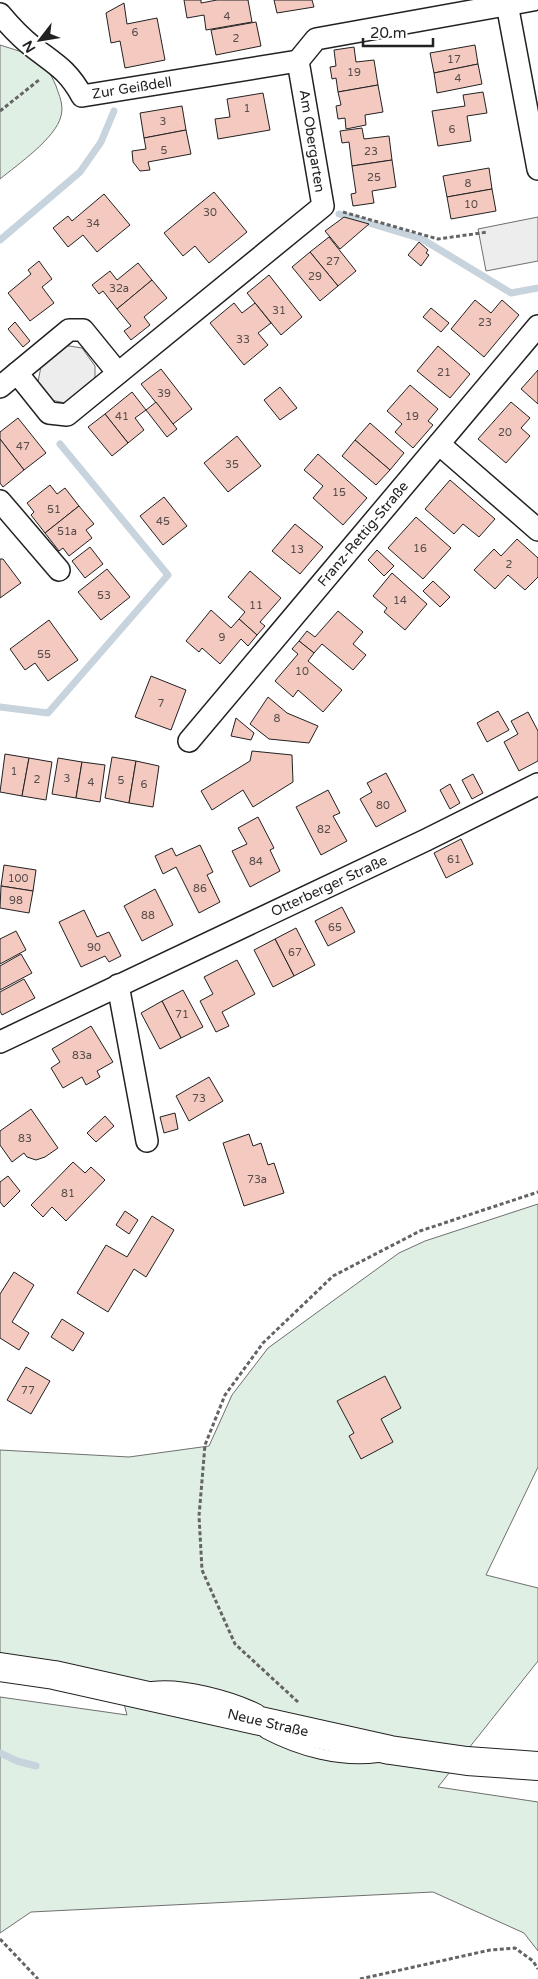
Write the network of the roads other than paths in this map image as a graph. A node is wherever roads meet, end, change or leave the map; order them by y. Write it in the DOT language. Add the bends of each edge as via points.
graph roads {
  1 [pos="533,0"];
  2 [pos="507,4"];
  3 [pos="0,14"];
  4 [pos="298,62"];
  5 [pos="538,169"];
  6 [pos="538,326"];
  7 [pos="17,373"];
  8 [pos="118,373"];
  9 [pos="0,387"];
  10 [pos="439,444"];
  11 [pos="0,501"];
  12 [pos="538,530"];
  13 [pos="59,570"];
  14 [pos="189,741"];
  15 [pos="538,784"];
  16 [pos="118,985"];
  17 [pos="0,1042"];
  18 [pos="147,1141"];
  19 [pos="0,1667"];
  20 [pos="125,1691"];
  21 [pos="229,1714"];
  22 [pos="302,1718"];
  23 [pos="411,1753"];
  24 [pos="538,1766"];
  1 -- 2 [label="street"];
  2 -- 4 [label="street" via="316,39"];
  2 -- 5 [label="street"];
  3 -- 4 [label="street, Zur Geißdell" via="33,48 60,65 74,80 82,96"];
  4 -- 8 [label="street, Am Obergarten" via="323,206"];
  6 -- 10 [label="street, Franz-Rettig-Straße"];
  7 -- 8 [label="street, Am Obergarten" via="49,413 67,415"];
  7 -- 8 [label="street" via="69,330 83,330"];
  7 -- 9 [label="street"];
  10 -- 12 [label="street"];
  10 -- 14 [label="street, Franz-Rettig-Straße"];
  11 -- 13 [label="street"];
  15 -- 16 [label="street, Otterberger Straße"];
  16 -- 17 [label="street, Otterberger Straße"];
  16 -- 18 [label="street"];
  19 -- 20 [label="main road, Neue Straße"];
  20 -- 21 [label="main road, Neue Straße"];
  20 -- 22 [label="lane" via="165,1685 236,1698"];
  21 -- 22 [label="main road, Neue Straße"];
  21 -- 23 [label="lane" via="291,1747 358,1760"];
  22 -- 23 [label="main road, Neue Straße"];
  23 -- 24 [label="main road, Neue Straße"];
}
